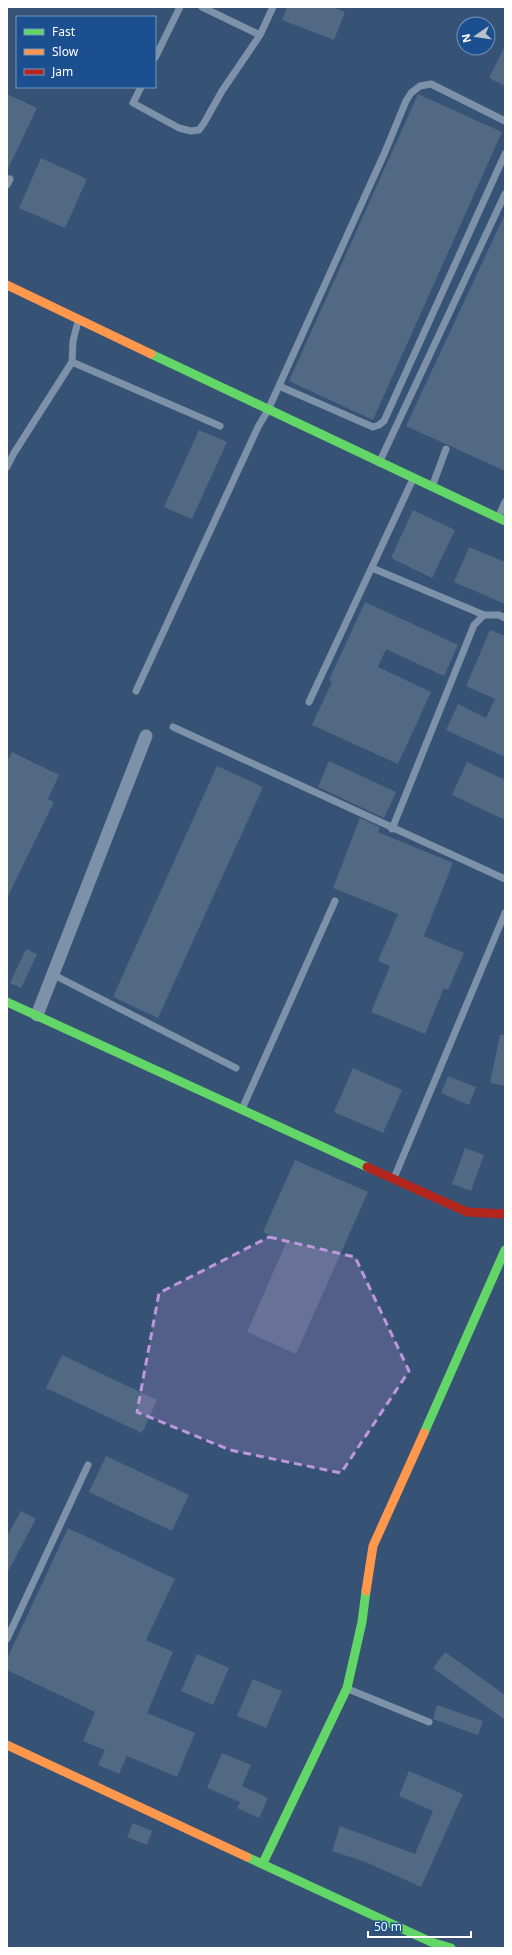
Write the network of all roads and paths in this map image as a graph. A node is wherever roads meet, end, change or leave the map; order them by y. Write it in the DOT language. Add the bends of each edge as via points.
graph roads {
  1 [pos="180,7"];
  2 [pos="202,7"];
  3 [pos="273,7"];
  4 [pos="260,35"];
  5 [pos="156,56"];
  6 [pos="141,88"];
  7 [pos="505,120"];
  8 [pos="505,154"];
  9 [pos="505,194"];
  10 [pos="7,285"];
  11 [pos="79,319"];
  12 [pos="72,362"];
  13 [pos="279,386"];
  14 [pos="268,410"];
  15 [pos="220,426"];
  16 [pos="446,449"];
  17 [pos="379,463"];
  18 [pos="7,467"];
  19 [pos="413,479"];
  20 [pos="432,487"];
  21 [pos="505,502"];
  22 [pos="501,520"];
  23 [pos="372,568"];
  24 [pos="484,615"];
  25 [pos="505,618"];
  26 [pos="136,691"];
  27 [pos="309,702"];
  28 [pos="173,727"];
  29 [pos="146,736"];
  30 [pos="392,829"];
  31 [pos="505,880"];
  32 [pos="335,901"];
  33 [pos="505,913"];
  34 [pos="54,975"];
  35 [pos="7,1002"];
  36 [pos="37,1015"];
  37 [pos="236,1068"];
  38 [pos="242,1109"];
  39 [pos="393,1180"];
  40 [pos="505,1214"];
  41 [pos="505,1250"];
  42 [pos="88,1465"];
  43 [pos="7,1639"];
  44 [pos="347,1688"];
  45 [pos="429,1722"];
  46 [pos="7,1744"];
  47 [pos="263,1863"];
  48 [pos="451,1948"];
  1 -- 5 [label="lane"];
  2 -- 4 [label="lane"];
  3 -- 4 [label="lane"];
  4 -- 6 [label="lane" via="199,130 179,128 133,104"];
  7 -- 13 [label="lane" via="430,84 420,86 411,93"];
  8 -- 13 [label="lane" via="384,421 373,427"];
  9 -- 17 [label="lane"];
  10 -- 11 [label="street"];
  11 -- 12 [label="lane" via="73,342"];
  11 -- 14 [label="street"];
  12 -- 15 [label="lane"];
  12 -- 18 [label="lane"];
  13 -- 14 [label="lane"];
  14 -- 17 [label="street"];
  14 -- 26 [label="lane"];
  16 -- 20 [label="lane"];
  17 -- 19 [label="street"];
  19 -- 20 [label="street"];
  19 -- 23 [label="lane"];
  20 -- 22 [label="street"];
  21 -- 22 [label="lane"];
  23 -- 24 [label="lane"];
  23 -- 27 [label="lane"];
  24 -- 25 [label="lane" via="499,615"];
  24 -- 30 [label="lane" via="474,625"];
  28 -- 30 [label="lane"];
  29 -- 34 [label="street"];
  30 -- 31 [label="lane"];
  32 -- 38 [label="lane"];
  33 -- 39 [label="lane"];
  34 -- 36 [label="street"];
  34 -- 37 [label="lane"];
  35 -- 36 [label="street"];
  36 -- 38 [label="street"];
  38 -- 39 [label="street"];
  39 -- 40 [label="street" via="467,1212"];
  41 -- 44 [label="street" via="373,1546 362,1622"];
  42 -- 43 [label="lane"];
  44 -- 45 [label="lane"];
  44 -- 47 [label="street"];
  46 -- 47 [label="street"];
  47 -- 48 [label="street" via="431,1942"];
}
